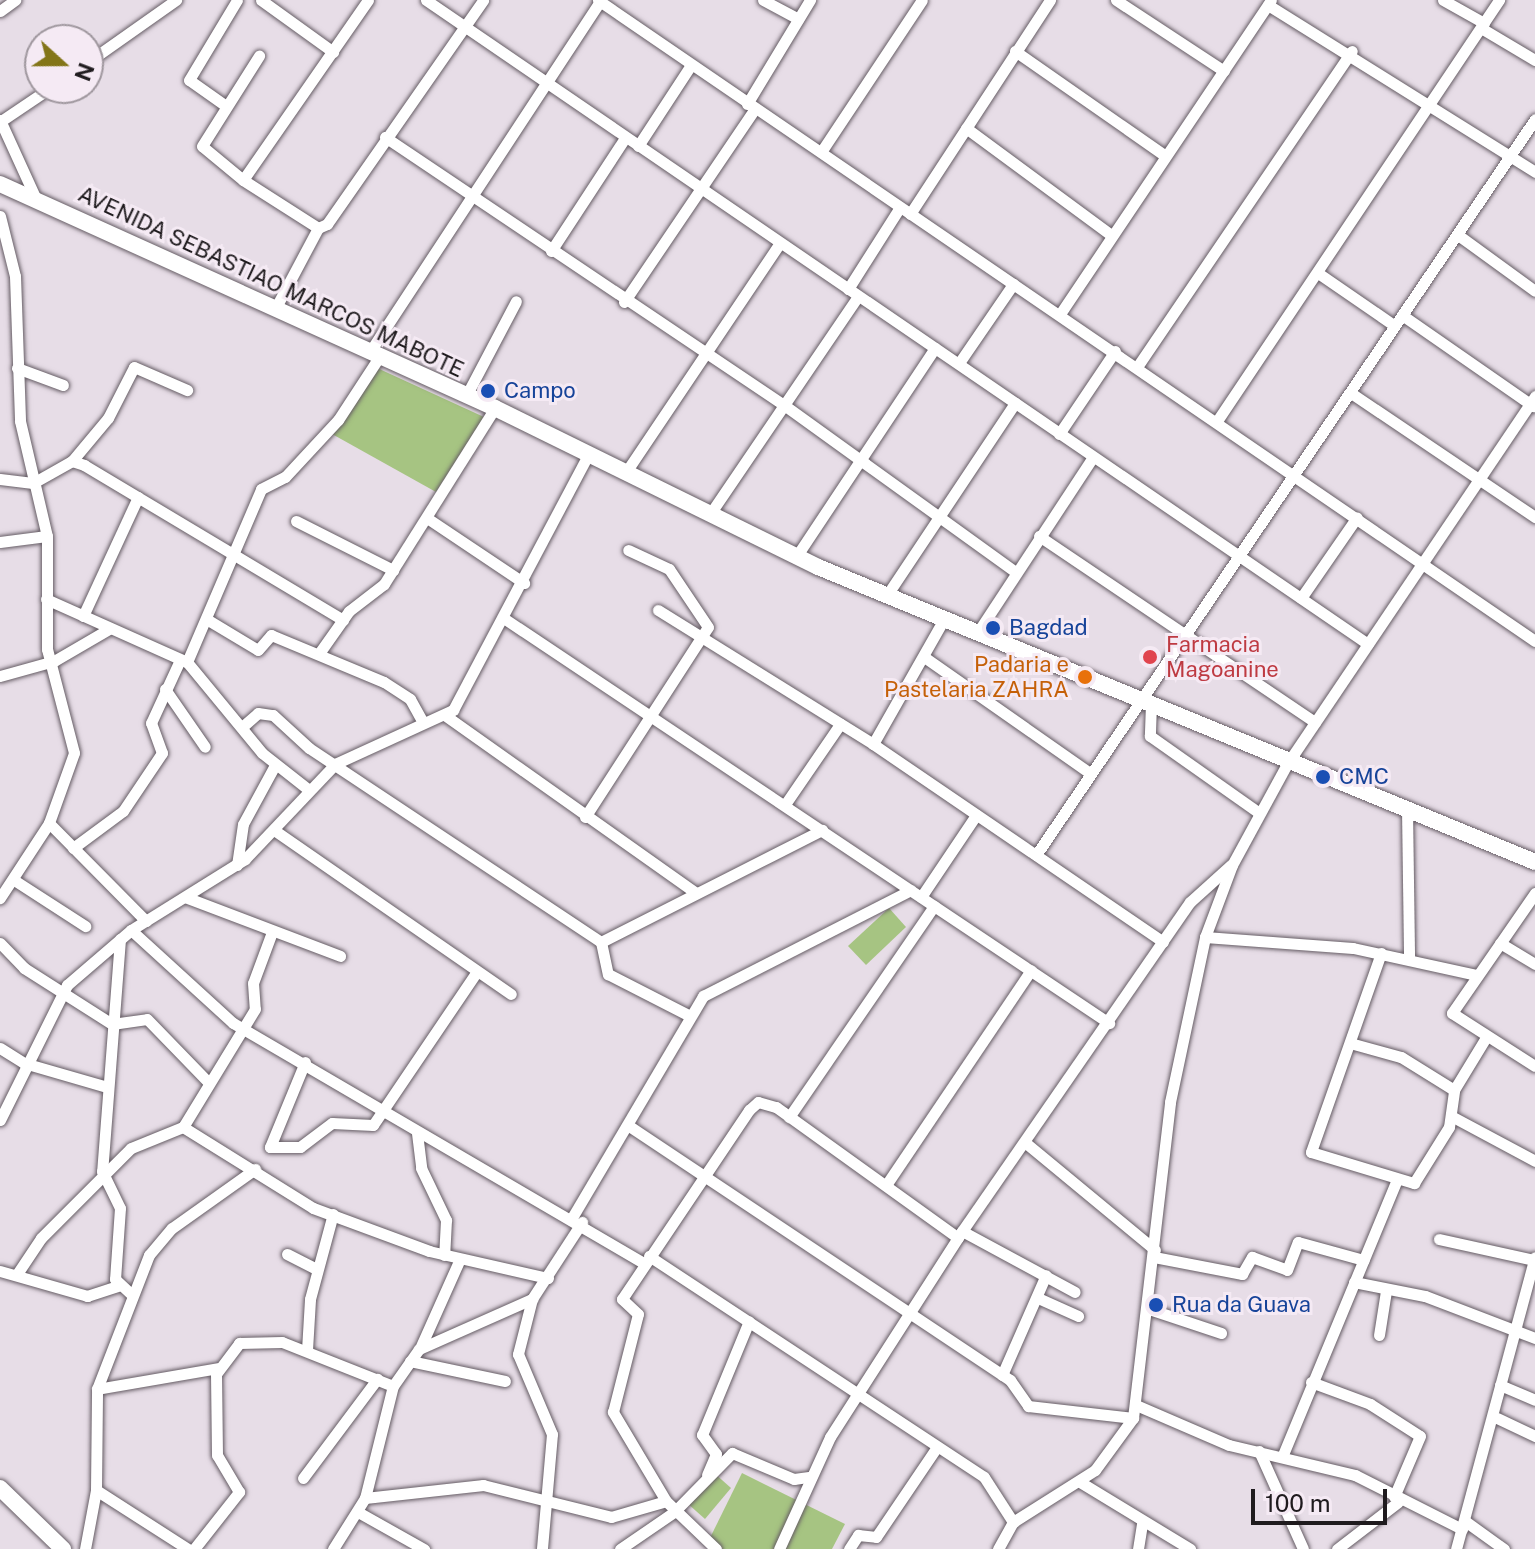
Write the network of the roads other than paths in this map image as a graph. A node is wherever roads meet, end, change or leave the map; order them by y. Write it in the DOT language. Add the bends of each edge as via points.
graph roads {
  1 [pos="15,0"];
  2 [pos="176,0"];
  3 [pos="237,0"];
  4 [pos="261,0"];
  5 [pos="368,0"];
  6 [pos="426,0"];
  7 [pos="483,0"];
  8 [pos="763,0"];
  9 [pos="810,0"];
  10 [pos="922,0"];
  11 [pos="1050,0"];
  12 [pos="1116,0"];
  13 [pos="1443,0"];
  14 [pos="1499,0"];
  15 [pos="600,1"];
  16 [pos="1270,3"];
  17 [pos="0,11"];
  18 [pos="798,19"];
  19 [pos="1483,25"];
  20 [pos="465,27"];
  21 [pos="104,51"];
  22 [pos="1015,51"];
  23 [pos="1352,51"];
  24 [pos="333,52"];
  25 [pos="259,56"];
  26 [pos="1535,60"];
  27 [pos="691,65"];
  28 [pos="1224,71"];
  29 [pos="546,83"];
  30 [pos="26,104"];
  31 [pos="1433,104"];
  32 [pos="226,106"];
  33 [pos="751,107"];
  34 [pos="1535,119"];
  35 [pos="0,121"];
  36 [pos="966,128"];
  37 [pos="385,137"];
  38 [pos="625,138"];
  39 [pos="638,146"];
  40 [pos="821,152"];
  41 [pos="1164,155"];
  42 [pos="1511,157"];
  43 [pos="1535,172"];
  44 [pos="243,180"];
  45 [pos="0,184"];
  46 [pos="702,189"];
  47 [pos="469,195"];
  48 [pos="36,199"];
  49 [pos="905,210"];
  50 [pos="0,216"];
  51 [pos="318,228"];
  52 [pos="1110,234"];
  53 [pos="1458,235"];
  54 [pos="780,243"];
  55 [pos="551,251"];
  56 [pos="1318,273"];
  57 [pos="1013,284"];
  58 [pos="1535,291"];
  59 [pos="853,292"];
  60 [pos="516,301"];
  61 [pos="624,302"];
  62 [pos="275,309"];
  63 [pos="1060,314"];
  64 [pos="1399,321"];
  65 [pos="935,348"];
  66 [pos="1115,351"];
  67 [pos="374,355"];
  68 [pos="702,355"];
  69 [pos="959,363"];
  70 [pos="1137,367"];
  71 [pos="17,368"];
  72 [pos="63,385"];
  73 [pos="187,390"];
  74 [pos="1351,393"];
  75 [pos="466,396"];
  76 [pos="1533,402"];
  77 [pos="1015,403"];
  78 [pos="784,405"];
  79 [pos="495,408"];
  80 [pos="1217,421"];
  81 [pos="1059,434"];
  82 [pos="589,453"];
  83 [pos="1093,457"];
  84 [pos="72,461"];
  85 [pos="860,462"];
  86 [pos="626,472"];
  87 [pos="1295,473"];
  88 [pos="1477,476"];
  89 [pos="0,479"];
  90 [pos="33,483"];
  91 [pos="138,497"];
  92 [pos="710,514"];
  93 [pos="938,515"];
  94 [pos="1357,517"];
  95 [pos="1535,517"];
  96 [pos="427,518"];
  97 [pos="296,521"];
  98 [pos="47,536"];
  99 [pos="1039,536"];
  100 [pos="0,542"];
  101 [pos="232,549"];
  102 [pos="628,550"];
  103 [pos="1238,556"];
  104 [pos="796,557"];
  105 [pos="1419,561"];
  106 [pos="393,570"];
  107 [pos="1014,571"];
  108 [pos="524,583"];
  109 [pos="887,595"];
  110 [pos="1301,598"];
  111 [pos="46,599"];
  112 [pos="658,610"];
  113 [pos="83,616"];
  114 [pos="505,619"];
  115 [pos="944,619"];
  116 [pos="208,620"];
  117 [pos="343,620"];
  118 [pos="109,629"];
  119 [pos="978,632"];
  120 [pos="1184,635"];
  121 [pos="701,639"];
  122 [pos="1535,641"];
  123 [pos="1368,644"];
  124 [pos="320,652"];
  125 [pos="927,659"];
  126 [pos="183,661"];
  127 [pos="49,663"];
  128 [pos="0,676"];
  129 [pos="165,689"];
  130 [pos="1146,700"];
  131 [pos="651,714"];
  132 [pos="446,716"];
  133 [pos="423,722"];
  134 [pos="1315,722"];
  135 [pos="840,724"];
  136 [pos="242,727"];
  137 [pos="873,744"];
  138 [pos="205,747"];
  139 [pos="335,764"];
  140 [pos="1287,764"];
  141 [pos="275,765"];
  142 [pos="1091,774"];
  143 [pos="309,790"];
  144 [pos="786,803"];
  145 [pos="1407,809"];
  146 [pos="1259,813"];
  147 [pos="976,815"];
  148 [pos="585,817"];
  149 [pos="49,823"];
  150 [pos="274,830"];
  151 [pos="822,830"];
  152 [pos="73,848"];
  153 [pos="1036,855"];
  154 [pos="1535,862"];
  155 [pos="237,865"];
  156 [pos="1232,865"];
  157 [pos="14,880"];
  158 [pos="911,890"];
  159 [pos="695,892"];
  160 [pos="1535,893"];
  161 [pos="185,897"];
  162 [pos="921,897"];
  163 [pos="0,898"];
  164 [pos="934,906"];
  165 [pos="146,921"];
  166 [pos="85,926"];
  167 [pos="131,930"];
  168 [pos="272,932"];
  169 [pos="1205,937"];
  170 [pos="120,939"];
  171 [pos="601,942"];
  172 [pos="1163,942"];
  173 [pos="1500,943"];
  174 [pos="2,950"];
  175 [pos="1381,953"];
  176 [pos="340,956"];
  177 [pos="1409,957"];
  178 [pos="1535,964"];
  179 [pos="1031,970"];
  180 [pos="476,973"];
  181 [pos="1477,975"];
  182 [pos="60,991"];
  183 [pos="511,994"];
  184 [pos="688,1015"];
  185 [pos="1109,1023"];
  186 [pos="112,1024"];
  187 [pos="242,1028"];
  188 [pos="1485,1039"];
  189 [pos="1350,1043"];
  190 [pos="0,1048"];
  191 [pos="1533,1061"];
  192 [pos="305,1062"];
  193 [pos="24,1063"];
  194 [pos="207,1081"];
  195 [pos="107,1087"];
  196 [pos="1454,1090"];
  197 [pos="384,1112"];
  198 [pos="789,1117"];
  199 [pos="1453,1117"];
  200 [pos="0,1120"];
  201 [pos="629,1126"];
  202 [pos="183,1127"];
  203 [pos="417,1133"];
  204 [pos="1027,1144"];
  205 [pos="1535,1161"];
  206 [pos="255,1169"];
  207 [pos="704,1174"];
  208 [pos="106,1180"];
  209 [pos="1397,1180"];
  210 [pos="886,1185"];
  211 [pos="333,1214"];
  212 [pos="577,1219"];
  213 [pos="960,1235"];
  214 [pos="1439,1239"];
  215 [pos="287,1254"];
  216 [pos="1154,1254"];
  217 [pos="444,1255"];
  218 [pos="1535,1258"];
  219 [pos="460,1259"];
  220 [pos="647,1260"];
  221 [pos="1364,1260"];
  222 [pos="316,1269"];
  223 [pos="0,1271"];
  224 [pos="17,1274"];
  225 [pos="1046,1275"];
  226 [pos="548,1278"];
  227 [pos="1354,1282"];
  228 [pos="118,1286"];
  229 [pos="1386,1291"];
  230 [pos="1075,1292"];
  231 [pos="132,1295"];
  232 [pos="1038,1298"];
  233 [pos="532,1299"];
  234 [pos="1149,1309"];
  235 [pos="912,1315"];
  236 [pos="1078,1316"];
  237 [pos="749,1321"];
  238 [pos="1514,1329"];
  239 [pos="1221,1333"];
  240 [pos="1379,1335"];
  241 [pos="1535,1338"];
  242 [pos="419,1349"];
  243 [pos="307,1350"];
  244 [pos="410,1361"];
  245 [pos="218,1368"];
  246 [pos="1002,1375"];
  247 [pos="377,1379"];
  248 [pos="505,1381"];
  249 [pos="1311,1382"];
  250 [pos="1500,1385"];
  251 [pos="393,1386"];
  252 [pos="97,1389"];
  253 [pos="858,1395"];
  254 [pos="1535,1400"];
  255 [pos="1136,1405"];
  256 [pos="1133,1418"];
  257 [pos="1497,1418"];
  258 [pos="1535,1436"];
  259 [pos="937,1447"];
  260 [pos="1259,1451"];
  261 [pos="1282,1457"];
  262 [pos="809,1477"];
  263 [pos="303,1478"];
  264 [pos="1080,1482"];
  265 [pos="0,1488"];
  266 [pos="96,1490"];
  267 [pos="699,1490"];
  268 [pos="546,1497"];
  269 [pos="365,1498"];
  270 [pos="1396,1500"];
  271 [pos="666,1501"];
  272 [pos="358,1512"];
  273 [pos="674,1512"];
  274 [pos="1013,1522"];
  275 [pos="1142,1523"];
  276 [pos="1463,1525"];
  277 [pos="63,1549"];
  278 [pos="85,1549"];
  279 [pos="191,1549"];
  280 [pos="333,1549"];
  281 [pos="424,1549"];
  282 [pos="542,1549"];
  283 [pos="620,1549"];
  284 [pos="716,1549"];
  285 [pos="779,1549"];
  286 [pos="849,1549"];
  287 [pos="998,1549"];
  288 [pos="1138,1549"];
  289 [pos="1190,1549"];
  290 [pos="1303,1549"];
  291 [pos="1337,1549"];
  292 [pos="1456,1549"];
  293 [pos="1504,1549"];
  1 -- 17 [label="street"];
  2 -- 21 [label="street"];
  3 -- 32 [label="street" via="189,80"];
  4 -- 24 [label="street"];
  5 -- 24 [label="street"];
  6 -- 20 [label="street"];
  7 -- 20 [label="street"];
  8 -- 18 [label="street"];
  9 -- 18 [label="street"];
  10 -- 40 [label="street"];
  11 -- 22 [label="street"];
  12 -- 28 [label="street"];
  13 -- 19 [label="street"];
  14 -- 19 [label="street"];
  15 -- 27 [label="street"];
  15 -- 29 [label="street"];
  16 -- 23 [label="street"];
  16 -- 28 [label="street"];
  18 -- 33 [label="street"];
  19 -- 26 [label="street"];
  19 -- 31 [label="street"];
  20 -- 29 [label="street"];
  20 -- 37 [label="street"];
  22 -- 36 [label="street"];
  22 -- 41 [label="street"];
  23 -- 31 [label="street"];
  23 -- 70 [label="street"];
  24 -- 44 [label="street"];
  25 -- 32 [label="street"];
  27 -- 33 [label="street"];
  27 -- 39 [label="street"];
  28 -- 41 [label="street"];
  29 -- 38 [label="street"];
  29 -- 47 [label="street"];
  30 -- 35 [label="street"];
  31 -- 42 [label="street"];
  31 -- 56 [label="street"];
  32 -- 44 [label="street" via="202,151"];
  33 -- 40 [label="street"];
  33 -- 46 [label="street"];
  34 -- 42 [label="street"];
  35 -- 48 [label="street"];
  36 -- 49 [label="street"];
  36 -- 52 [label="street"];
  37 -- 47 [label="street"];
  37 -- 51 [label="street"];
  38 -- 39 [label="street"];
  38 -- 55 [label="street"];
  39 -- 46 [label="street"];
  40 -- 49 [label="street"];
  41 -- 52 [label="street"];
  42 -- 43 [label="street"];
  42 -- 53 [label="street"];
  44 -- 51 [label="street"];
  45 -- 48 [label="main road, AVENIDA SEBASTIAO MARCOS MABOTE"];
  46 -- 54 [label="street"];
  46 -- 61 [label="street"];
  47 -- 55 [label="street"];
  47 -- 67 [label="street"];
  48 -- 62 [label="main road, AVENIDA SEBASTIAO MARCOS MABOTE"];
  49 -- 57 [label="street"];
  49 -- 59 [label="street"];
  50 -- 71 [label="street" via="15,276"];
  51 -- 62 [label="street"];
  52 -- 63 [label="street"];
  53 -- 58 [label="street"];
  53 -- 64 [label="street"];
  54 -- 59 [label="street"];
  54 -- 68 [label="street"];
  55 -- 61 [label="street"];
  56 -- 64 [label="street"];
  56 -- 80 [label="street"];
  57 -- 63 [label="street"];
  57 -- 69 [label="street"];
  59 -- 65 [label="street"];
  59 -- 78 [label="street"];
  60 -- 75 [label="street"];
  61 -- 68 [label="street"];
  62 -- 67 [label="main road, AVENIDA SEBASTIAO MARCOS MABOTE"];
  63 -- 66 [label="street"];
  64 -- 74 [label="street"];
  64 -- 76 [label="street"];
  65 -- 69 [label="street"];
  65 -- 85 [label="street"];
  66 -- 70 [label="street"];
  66 -- 81 [label="street"];
  67 -- 75 [label="main road, AVENIDA SEBASTIAO MARCOS MABOTE"];
  67 -- 101 [label="street" via="338,420 285,477 261,489"];
  68 -- 78 [label="street"];
  68 -- 86 [label="street"];
  69 -- 77 [label="street"];
  70 -- 80 [label="street"];
  71 -- 72 [label="street"];
  71 -- 90 [label="street"];
  73 -- 84 [label="street" via="134,367 118,403"];
  74 -- 87 [label="street"];
  74 -- 88 [label="street"];
  75 -- 79 [label="main road, AVENIDA SEBASTIAO MARCOS MABOTE"];
  76 -- 88 [label="street"];
  77 -- 81 [label="street"];
  77 -- 93 [label="street"];
  78 -- 85 [label="street"];
  78 -- 92 [label="street"];
  79 -- 82 [label="main road, AVENIDA SEBASTIAO MARCOS MABOTE"];
  79 -- 96 [label="street"];
  80 -- 87 [label="street"];
  81 -- 83 [label="street"];
  82 -- 86 [label="main road, AVENIDA SEBASTIAO MARCOS MABOTE"];
  82 -- 108 [label="street"];
  83 -- 99 [label="street"];
  83 -- 103 [label="street"];
  84 -- 90 [label="street"];
  84 -- 91 [label="street"];
  85 -- 93 [label="street"];
  85 -- 104 [label="street"];
  86 -- 92 [label="main road, AVENIDA SEBASTIAO MARCOS MABOTE"];
  87 -- 94 [label="street"];
  87 -- 103 [label="street"];
  88 -- 95 [label="street"];
  88 -- 105 [label="street"];
  89 -- 90 [label="street"];
  90 -- 98 [label="street"];
  91 -- 101 [label="street"];
  91 -- 113 [label="street"];
  92 -- 104 [label="main road, AVENIDA SEBASTIAO MARCOS MABOTE"];
  93 -- 107 [label="street"];
  93 -- 109 [label="street"];
  94 -- 105 [label="street"];
  94 -- 110 [label="street"];
  96 -- 106 [label="street"];
  96 -- 108 [label="street"];
  97 -- 106 [label="street"];
  98 -- 100 [label="street"];
  98 -- 111 [label="street"];
  99 -- 107 [label="street"];
  99 -- 120 [label="street"];
  101 -- 116 [label="street"];
  101 -- 117 [label="street"];
  102 -- 121 [label="street" via="674,574 708,623"];
  103 -- 110 [label="street"];
  103 -- 120 [label="street"];
  104 -- 109 [label="main road, AVENIDA SEBASTIAO MARCOS MABOTE"];
  105 -- 122 [label="street"];
  105 -- 123 [label="street"];
  106 -- 117 [label="street"];
  107 -- 119 [label="street"];
  108 -- 114 [label="street"];
  109 -- 115 [label="main road, AVENIDA SEBASTIAO MARCOS MABOTE"];
  110 -- 123 [label="street"];
  111 -- 113 [label="street"];
  111 -- 127 [label="street"];
  112 -- 121 [label="street"];
  113 -- 118 [label="street"];
  114 -- 131 [label="street"];
  114 -- 132 [label="street"];
  115 -- 119 [label="main road, AVENIDA SEBASTIAO MARCOS MABOTE"];
  115 -- 125 [label="street"];
  116 -- 124 [label="street" via="258,650 271,635"];
  116 -- 126 [label="street"];
  117 -- 124 [label="street"];
  118 -- 126 [label="street"];
  118 -- 127 [label="street"];
  119 -- 130 [label="main road, AVENIDA SEBASTIAO MARCOS MABOTE"];
  120 -- 130 [label="street"];
  120 -- 134 [label="street"];
  121 -- 131 [label="street"];
  121 -- 135 [label="street"];
  123 -- 134 [label="street"];
  124 -- 133 [label="street" via="406,696"];
  125 -- 137 [label="street"];
  125 -- 142 [label="street"];
  126 -- 129 [label="street"];
  126 -- 136 [label="street"];
  127 -- 128 [label="street"];
  127 -- 149 [label="street" via="74,753"];
  129 -- 138 [label="street"];
  129 -- 152 [label="street" via="151,728 162,753 123,811"];
  130 -- 140 [label="main road, AVENIDA SEBASTIAO MARCOS MABOTE"];
  130 -- 142 [label="street"];
  130 -- 146 [label="street" via="1150,736"];
  131 -- 144 [label="street"];
  131 -- 148 [label="street"];
  132 -- 133 [label="street"];
  132 -- 148 [label="street"];
  133 -- 139 [label="street"];
  134 -- 140 [label="street"];
  135 -- 137 [label="street"];
  135 -- 144 [label="street"];
  136 -- 139 [label="street" via="267,712"];
  136 -- 141 [label="street"];
  137 -- 147 [label="street"];
  139 -- 143 [label="street"];
  139 -- 171 [label="street"];
  140 -- 145 [label="main road, AVENIDA SEBASTIAO MARCOS MABOTE"];
  140 -- 146 [label="street"];
  141 -- 143 [label="street"];
  141 -- 155 [label="street" via="247,811"];
  142 -- 153 [label="street"];
  143 -- 150 [label="street"];
  144 -- 151 [label="street"];
  145 -- 154 [label="main road, AVENIDA SEBASTIAO MARCOS MABOTE"];
  145 -- 177 [label="street"];
  146 -- 156 [label="street"];
  147 -- 153 [label="street"];
  147 -- 162 [label="street"];
  148 -- 159 [label="street"];
  149 -- 152 [label="street"];
  149 -- 157 [label="street"];
  150 -- 155 [label="street"];
  150 -- 180 [label="street"];
  151 -- 158 [label="street"];
  151 -- 159 [label="street"];
  152 -- 165 [label="street"];
  153 -- 172 [label="street"];
  155 -- 161 [label="street"];
  156 -- 169 [label="street"];
  156 -- 172 [label="street" via="1201,889"];
  157 -- 163 [label="street"];
  157 -- 166 [label="street"];
  158 -- 162 [label="street"];
  158 -- 184 [label="street" via="703,996"];
  159 -- 171 [label="street"];
  160 -- 173 [label="street"];
  161 -- 165 [label="street"];
  161 -- 168 [label="street"];
  162 -- 164 [label="street"];
  164 -- 179 [label="street"];
  164 -- 198 [label="street"];
  165 -- 167 [label="street"];
  167 -- 170 [label="street"];
  167 -- 187 [label="street"];
  168 -- 176 [label="street"];
  168 -- 187 [label="street" via="253,983 255,1009"];
  169 -- 175 [label="street"];
  169 -- 216 [label="street" via="1170,1102"];
  170 -- 182 [label="street"];
  170 -- 186 [label="street"];
  171 -- 184 [label="street" via="608,974"];
  172 -- 185 [label="street"];
  173 -- 178 [label="street"];
  173 -- 181 [label="street"];
  174 -- 182 [label="street"];
  175 -- 177 [label="street"];
  175 -- 189 [label="street"];
  177 -- 181 [label="street"];
  179 -- 185 [label="street"];
  179 -- 210 [label="street"];
  180 -- 183 [label="street"];
  180 -- 197 [label="street"];
  181 -- 188 [label="street" via="1452,1013"];
  182 -- 186 [label="street"];
  182 -- 193 [label="street"];
  184 -- 201 [label="street"];
  185 -- 204 [label="street"];
  186 -- 194 [label="street" via="147,1019"];
  186 -- 195 [label="street"];
  187 -- 192 [label="street"];
  187 -- 194 [label="street"];
  188 -- 191 [label="street"];
  188 -- 196 [label="street"];
  189 -- 196 [label="street" via="1390,1052"];
  189 -- 209 [label="street" via="1311,1152"];
  190 -- 193 [label="street"];
  192 -- 197 [label="street"];
  192 -- 197 [label="street" via="270,1147 300,1147 332,1123 373,1125"];
  193 -- 195 [label="street"];
  193 -- 200 [label="street"];
  194 -- 202 [label="street"];
  195 -- 208 [label="street"];
  196 -- 199 [label="street"];
  197 -- 203 [label="street"];
  198 -- 207 [label="street" via="758,1102"];
  198 -- 210 [label="street"];
  199 -- 205 [label="street"];
  199 -- 209 [label="street" via="1414,1183"];
  201 -- 207 [label="street"];
  201 -- 212 [label="street"];
  202 -- 206 [label="street"];
  202 -- 208 [label="street" via="131,1148"];
  203 -- 212 [label="street"];
  203 -- 217 [label="street" via="421,1168 447,1228"];
  204 -- 213 [label="street"];
  204 -- 216 [label="street"];
  206 -- 211 [label="street"];
  206 -- 231 [label="street" via="158,1241"];
  207 -- 220 [label="street"];
  207 -- 235 [label="street"];
  208 -- 224 [label="street" via="63,1213"];
  208 -- 228 [label="street" via="120,1208"];
  209 -- 221 [label="street"];
  210 -- 213 [label="street"];
  211 -- 217 [label="street"];
  211 -- 222 [label="street"];
  212 -- 220 [label="street"];
  212 -- 226 [label="street"];
  213 -- 225 [label="street"];
  213 -- 235 [label="street"];
  214 -- 218 [label="street"];
  215 -- 222 [label="street"];
  216 -- 221 [label="street" via="1242,1274 1252,1257 1287,1270 1303,1242"];
  216 -- 234 [label="street"];
  217 -- 219 [label="street"];
  218 -- 238 [label="street"];
  219 -- 226 [label="street"];
  219 -- 242 [label="street"];
  220 -- 237 [label="street"];
  220 -- 271 [label="street" via="622,1301 638,1314 613,1416"];
  221 -- 227 [label="street"];
  222 -- 243 [label="street"];
  223 -- 224 [label="street"];
  224 -- 228 [label="street" via="87,1296"];
  225 -- 230 [label="street"];
  225 -- 232 [label="street"];
  226 -- 233 [label="street"];
  227 -- 229 [label="street"];
  227 -- 249 [label="street"];
  228 -- 231 [label="street"];
  229 -- 238 [label="street" via="1425,1296"];
  229 -- 240 [label="street"];
  231 -- 252 [label="street"];
  232 -- 236 [label="street"];
  232 -- 246 [label="street"];
  233 -- 242 [label="street"];
  233 -- 268 [label="street" via="518,1354 551,1426"];
  234 -- 239 [label="street"];
  234 -- 255 [label="street"];
  235 -- 246 [label="street"];
  235 -- 253 [label="street"];
  237 -- 253 [label="street"];
  237 -- 267 [label="street" via="702,1435 716,1454"];
  238 -- 241 [label="street"];
  238 -- 250 [label="street"];
  242 -- 244 [label="street"];
  243 -- 245 [label="street" via="252,1339 232,1349"];
  243 -- 247 [label="street"];
  244 -- 248 [label="street"];
  244 -- 251 [label="street"];
  245 -- 252 [label="street"];
  245 -- 279 [label="street" via="217,1455 239,1492"];
  246 -- 256 [label="street" via="1028,1406"];
  247 -- 251 [label="street"];
  247 -- 263 [label="street"];
  249 -- 261 [label="street"];
  249 -- 270 [label="street" via="1370,1404 1420,1436"];
  250 -- 254 [label="street"];
  250 -- 257 [label="street"];
  251 -- 269 [label="street"];
  252 -- 266 [label="street"];
  253 -- 259 [label="street"];
  253 -- 262 [label="street"];
  255 -- 256 [label="street"];
  255 -- 260 [label="street"];
  256 -- 264 [label="street"];
  257 -- 258 [label="street"];
  257 -- 276 [label="street"];
  259 -- 274 [label="street" via="984,1477"];
  259 -- 286 [label="street" via="876,1537 858,1535"];
  260 -- 261 [label="street"];
  260 -- 290 [label="street"];
  261 -- 270 [label="street" via="1344,1472"];
  262 -- 267 [label="street" via="794,1479 732,1453"];
  262 -- 285 [label="street"];
  264 -- 274 [label="street"];
  264 -- 275 [label="street"];
  265 -- 277 [label="main road"];
  266 -- 278 [label="street"];
  266 -- 279 [label="street"];
  267 -- 273 [label="street"];
  268 -- 269 [label="street" via="483,1485"];
  268 -- 271 [label="street" via="611,1517"];
  268 -- 282 [label="street"];
  269 -- 272 [label="street"];
  270 -- 276 [label="street"];
  270 -- 291 [label="street"];
  271 -- 273 [label="street"];
  272 -- 280 [label="street"];
  272 -- 281 [label="street"];
  273 -- 283 [label="street"];
  273 -- 284 [label="street"];
  274 -- 287 [label="street"];
  275 -- 288 [label="street"];
  275 -- 289 [label="street"];
  276 -- 292 [label="street"];
  276 -- 293 [label="street"];
}
